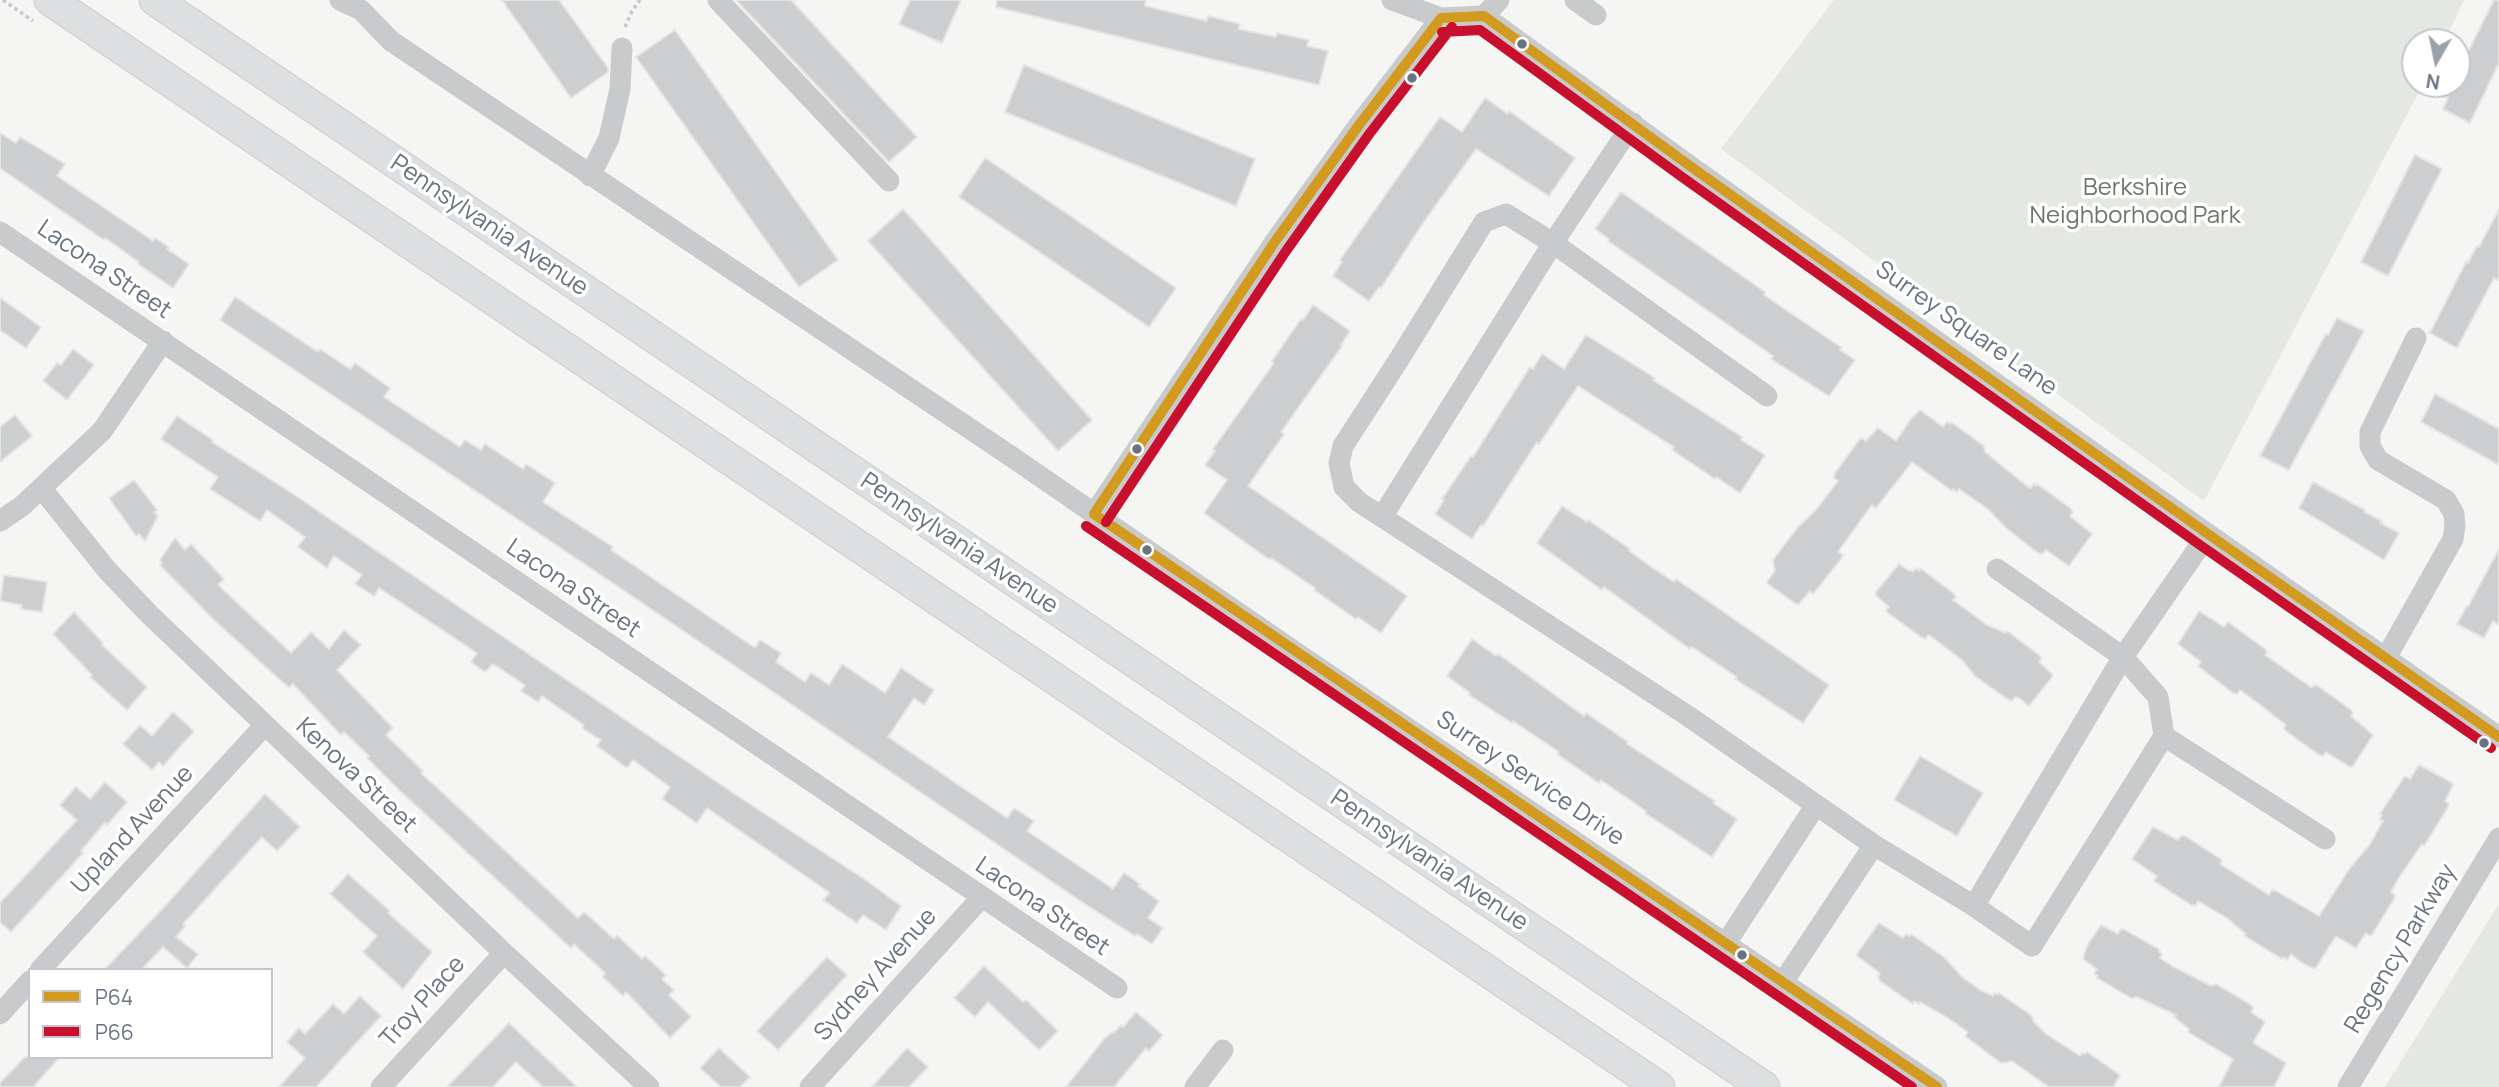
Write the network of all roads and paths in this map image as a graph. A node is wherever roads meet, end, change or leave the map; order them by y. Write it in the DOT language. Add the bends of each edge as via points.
graph roads {
  1 [pos="50,0"];
  2 [pos="155,0"];
  3 [pos="340,0"];
  4 [pos="718,0"];
  5 [pos="1392,0"];
  6 [pos="1575,0"];
  7 [pos="1491,8"];
  8 [pos="1596,15"];
  9 [pos="1441,19"];
  10 [pos="622,48"];
  11 [pos="1633,123"];
  12 [pos="590,176"];
  13 [pos="889,181"];
  14 [pos="0,232"];
  15 [pos="1553,243"];
  16 [pos="2416,338"];
  17 [pos="163,341"];
  18 [pos="1767,396"];
  19 [pos="42,489"];
  20 [pos="1094,514"];
  21 [pos="1382,517"];
  22 [pos="0,521"];
  23 [pos="2208,534"];
  24 [pos="1997,569"];
  25 [pos="2123,657"];
  26 [pos="2386,658"];
  27 [pos="264,726"];
  28 [pos="2164,736"];
  29 [pos="2499,737"];
  30 [pos="1816,805"];
  31 [pos="2499,838"];
  32 [pos="2325,839"];
  33 [pos="1874,845"];
  34 [pos="981,898"];
  35 [pos="1974,906"];
  36 [pos="1726,943"];
  37 [pos="504,953"];
  38 [pos="42,968"];
  39 [pos="1783,982"];
  40 [pos="28,983"];
  41 [pos="1117,988"];
  42 [pos="0,1014"];
  43 [pos="1223,1050"];
  44 [pos="382,1087"];
  45 [pos="649,1087"];
  46 [pos="810,1087"];
  47 [pos="1195,1087"];
  48 [pos="1658,1087"];
  49 [pos="1764,1087"];
  50 [pos="1937,1087"];
  51 [pos="2348,1087"];
  1 -- 48 [label="highway"];
  2 -- 49 [label="highway, Pennsylvania Avenue"];
  3 -- 12 [label="street, Surrey Service Drive" via="361,10 391,41"];
  4 -- 13 [label="street"];
  5 -- 9 [label="street, Surrey Square Lane"];
  6 -- 8 [label="street"];
  7 -- 9 [label="street, Surrey Square Lane"];
  7 -- 11 [label="street, Surrey Square Lane"];
  9 -- 20 [label="street" via="1275,243"];
  10 -- 12 [label="street" via="620,89 609,138"];
  11 -- 15 [label="street"];
  11 -- 23 [label="street, Surrey Square Lane"];
  12 -- 20 [label="street, Surrey Service Drive"];
  14 -- 17 [label="street, Lacona Street"];
  15 -- 18 [label="street"];
  15 -- 21 [label="street"];
  15 -- 21 [label="street" via="1506,214 1484,222 1343,446 1339,463 1344,487"];
  16 -- 26 [label="street" via="2370,432 2370,446 2378,460 2446,500 2454,514 2454,540"];
  17 -- 19 [label="street" via="102,431"];
  17 -- 34 [label="street, Lacona Street"];
  19 -- 22 [label="street"];
  19 -- 27 [label="street, Kenova Street" via="116,579"];
  20 -- 36 [label="street, Surrey Service Drive"];
  21 -- 30 [label="street"];
  23 -- 25 [label="street"];
  23 -- 26 [label="street, Surrey Square Lane"];
  24 -- 25 [label="street"];
  25 -- 28 [label="street" via="2158,697"];
  25 -- 35 [label="street"];
  26 -- 29 [label="street, Surrey Square Lane"];
  27 -- 37 [label="street, Kenova Street"];
  27 -- 38 [label="street, Upland Avenue"];
  28 -- 32 [label="street"];
  28 -- 35 [label="street" via="2032,946"];
  30 -- 33 [label="street"];
  30 -- 36 [label="street"];
  31 -- 51 [label="street, Regency Parkway"];
  33 -- 35 [label="street"];
  33 -- 39 [label="street"];
  34 -- 41 [label="street, Lacona Street"];
  34 -- 46 [label="street, Sydney Avenue"];
  36 -- 39 [label="street, Surrey Service Drive"];
  37 -- 44 [label="street, Troy Place"];
  37 -- 45 [label="street, Kenova Street"];
  39 -- 50 [label="street, Surrey Service Drive"];
  40 -- 42 [label="street"];
  43 -- 47 [label="street"];
}
